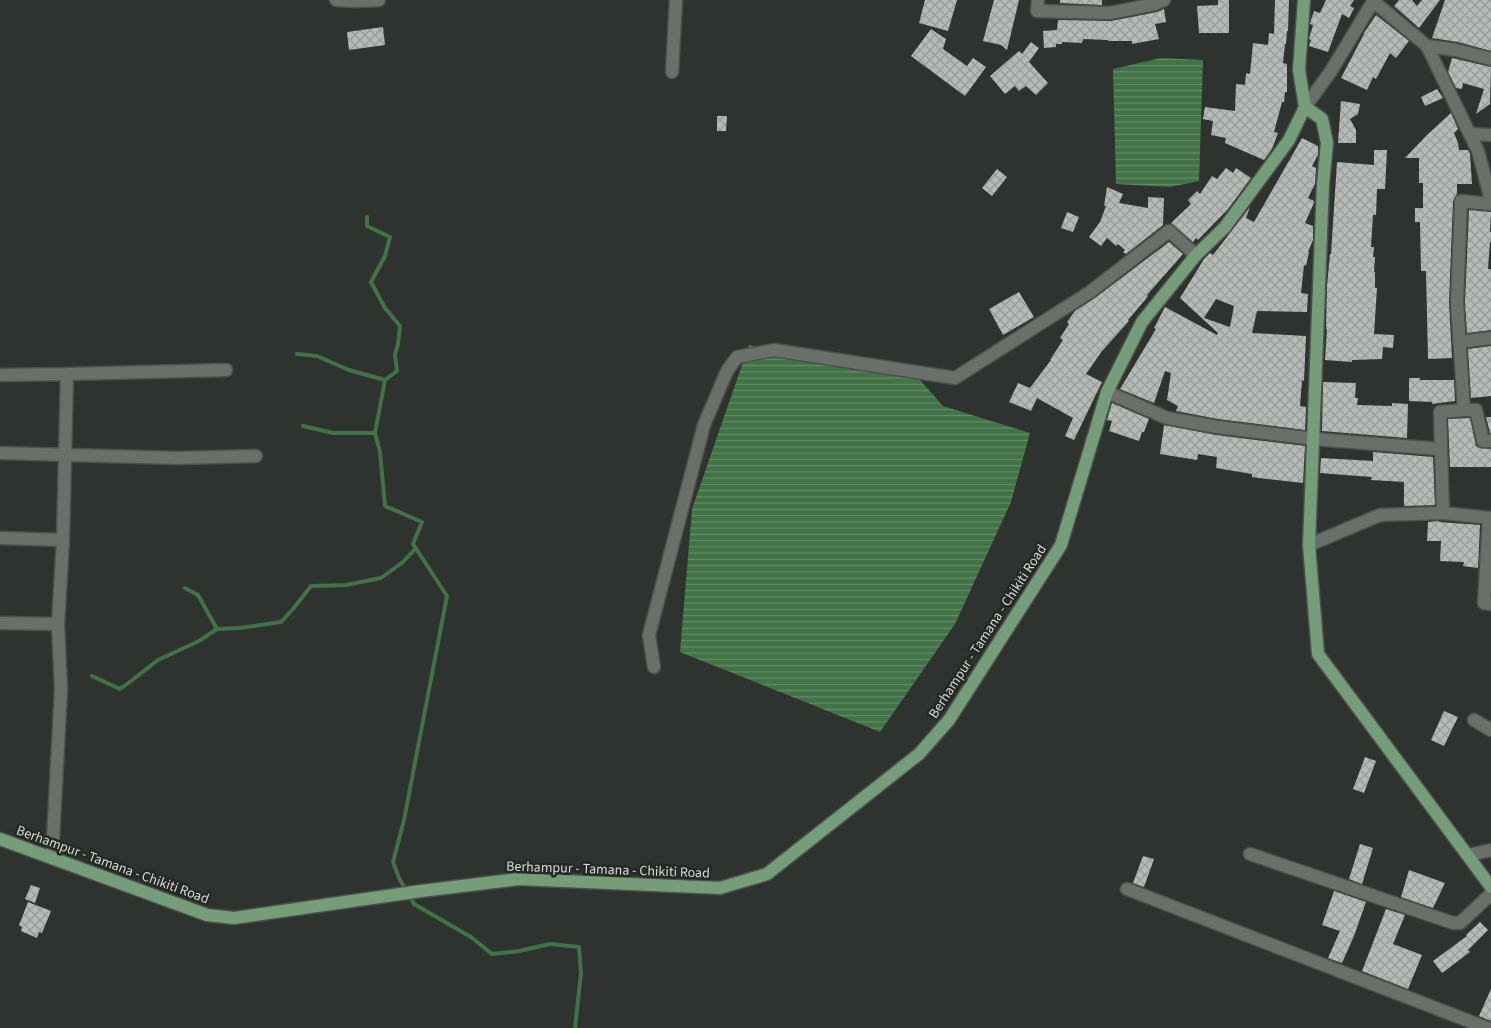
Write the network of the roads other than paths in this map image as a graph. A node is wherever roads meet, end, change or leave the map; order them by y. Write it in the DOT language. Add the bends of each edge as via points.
graph roads {
  1 [pos="336,0"];
  2 [pos="379,0"];
  3 [pos="676,0"];
  4 [pos="1038,0"];
  5 [pos="1110,0"];
  6 [pos="1164,0"];
  7 [pos="1304,0"];
  8 [pos="1373,0"];
  9 [pos="1145,3"];
  10 [pos="1110,13"];
  11 [pos="1428,46"];
  12 [pos="1491,59"];
  13 [pos="672,72"];
  14 [pos="1305,107"];
  15 [pos="1470,134"];
  16 [pos="1491,136"];
  17 [pos="1491,200"];
  18 [pos="1491,204"];
  19 [pos="1196,255"];
  20 [pos="1491,338"];
  21 [pos="1460,342"];
  22 [pos="226,370"];
  23 [pos="67,374"];
  24 [pos="0,375"];
  25 [pos="1107,392"];
  26 [pos="1464,410"];
  27 [pos="1314,438"];
  28 [pos="1491,441"];
  29 [pos="1440,450"];
  30 [pos="0,453"];
  31 [pos="64,455"];
  32 [pos="256,456"];
  33 [pos="1443,514"];
  34 [pos="1490,518"];
  35 [pos="0,538"];
  36 [pos="63,540"];
  37 [pos="1310,545"];
  38 [pos="1491,604"];
  39 [pos="0,623"];
  40 [pos="58,624"];
  41 [pos="654,667"];
  42 [pos="1474,720"];
  43 [pos="1491,730"];
  44 [pos="0,839"];
  45 [pos="1491,850"];
  46 [pos="1250,854"];
  47 [pos="1468,855"];
  48 [pos="52,858"];
  49 [pos="1491,887"];
  50 [pos="1127,889"];
  51 [pos="1491,894"];
  52 [pos="1487,1028"];
  1 -- 2 [label="street"];
  3 -- 13 [label="street"];
  4 -- 10 [label="street" via="1037,11"];
  5 -- 10 [label="street"];
  6 -- 9 [label="street" via="1155,4"];
  7 -- 14 [label="main road" via="1299,70"];
  8 -- 11 [label="street"];
  8 -- 14 [label="street"];
  9 -- 10 [label="street"];
  11 -- 12 [label="street"];
  11 -- 15 [label="street"];
  14 -- 19 [label="main road, Berhampur - Tamana - Chikiti Road" via="1289,140 1225,227"];
  14 -- 27 [label="main road" via="1322,119 1327,143"];
  15 -- 16 [label="street"];
  15 -- 17 [label="street"];
  18 -- 21 [label="street" via="1461,201 1457,302"];
  19 -- 25 [label="main road, Berhampur - Tamana - Chikiti Road" via="1142,322"];
  19 -- 41 [label="street" via="1169,231 1090,292 955,378 774,350 737,357 727,371 704,425 649,635"];
  20 -- 21 [label="street"];
  21 -- 26 [label="street"];
  22 -- 23 [label="street"];
  23 -- 24 [label="street"];
  23 -- 31 [label="street"];
  25 -- 27 [label="street" via="1167,418"];
  25 -- 48 [label="main road, Berhampur - Tamana - Chikiti Road" via="1061,545 949,720 919,754 767,874 720,888 519,879 234,918 207,915"];
  26 -- 28 [label="street" via="1476,410 1483,441"];
  26 -- 29 [label="street" via="1440,412"];
  27 -- 29 [label="street"];
  27 -- 37 [label="main road"];
  29 -- 33 [label="street"];
  30 -- 31 [label="street"];
  31 -- 32 [label="street"];
  31 -- 36 [label="street"];
  33 -- 34 [label="street"];
  33 -- 37 [label="street" via="1380,515"];
  34 -- 38 [label="street" via="1484,603"];
  35 -- 36 [label="street"];
  36 -- 40 [label="street"];
  37 -- 47 [label="main road" via="1318,654"];
  39 -- 40 [label="street"];
  40 -- 48 [label="street" via="61,689"];
  42 -- 43 [label="street"];
  44 -- 48 [label="main road, Berhampur - Tamana - Chikiti Road"];
  45 -- 47 [label="street"];
  46 -- 51 [label="street" via="1453,923 1460,923"];
  47 -- 49 [label="main road"];
  50 -- 52 [label="street"];
}
